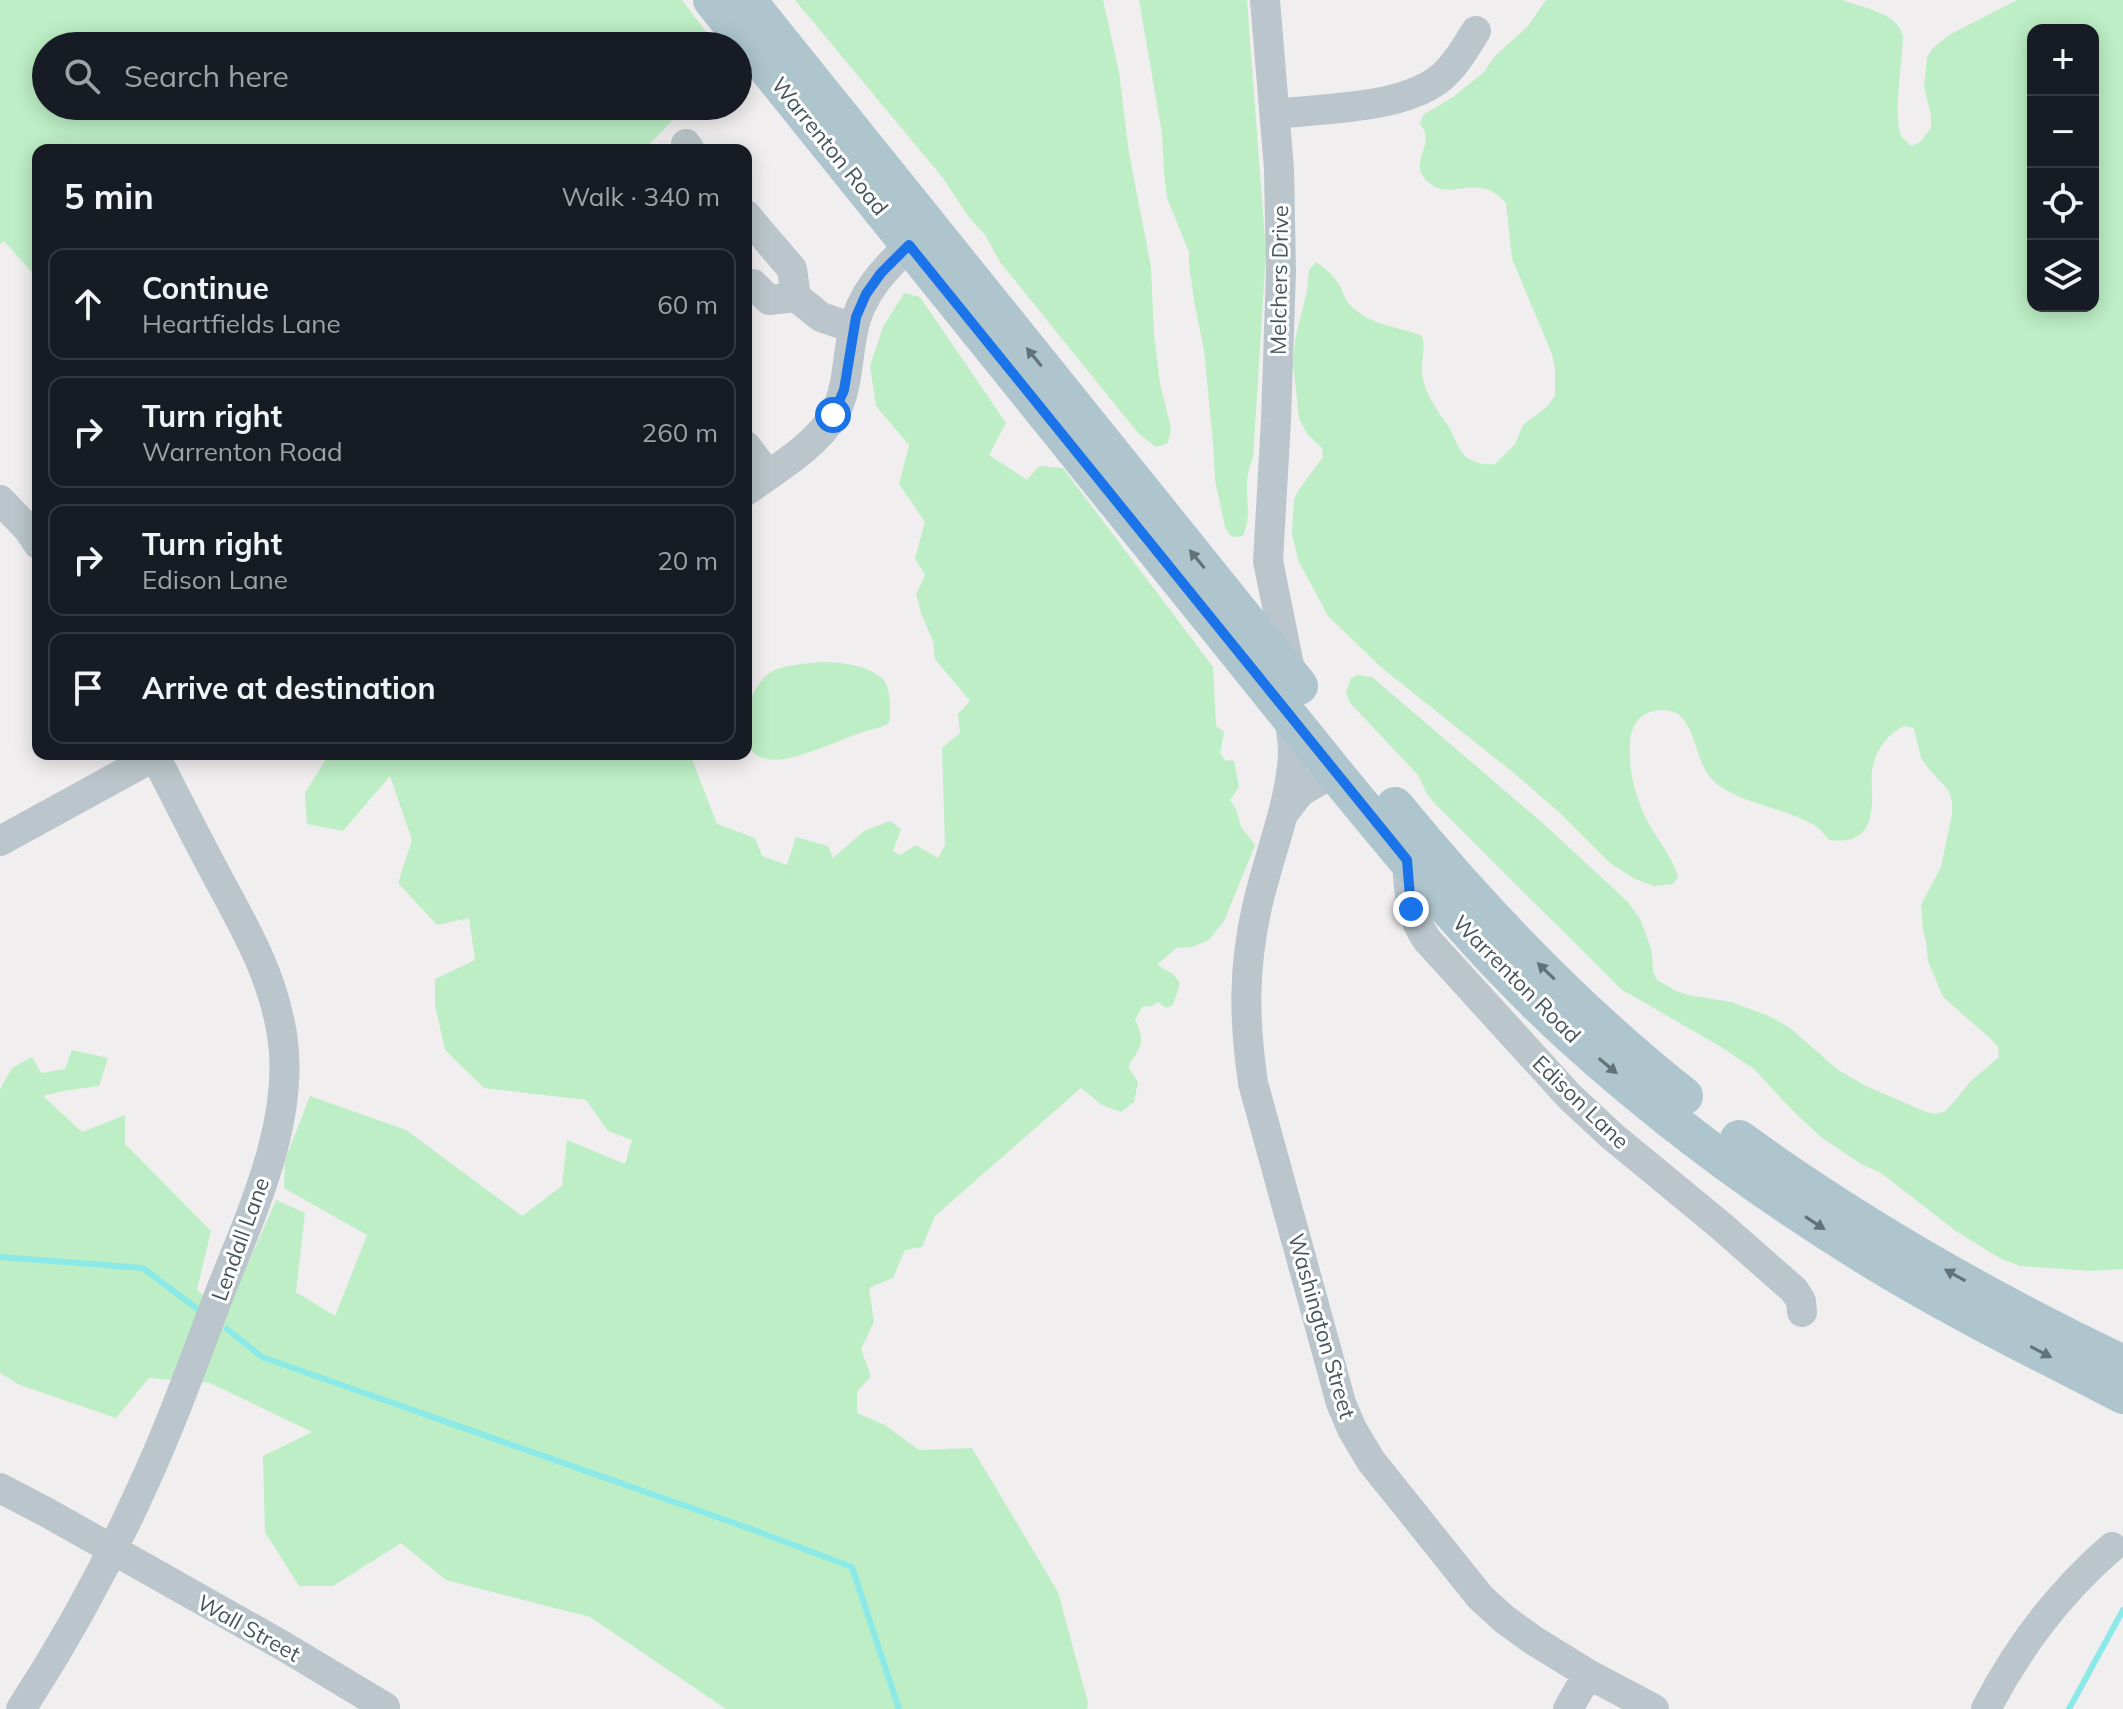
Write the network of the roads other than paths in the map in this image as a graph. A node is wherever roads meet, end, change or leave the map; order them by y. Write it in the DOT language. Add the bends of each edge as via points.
graph roads {
  1 [pos="712,0"];
  2 [pos="747,0"];
  3 [pos="1265,0"];
  4 [pos="1476,31"];
  5 [pos="738,32"];
  6 [pos="752,50"];
  7 [pos="1276,114"];
  8 [pos="752,226"];
  9 [pos="909,245"];
  10 [pos="753,284"];
  11 [pos="796,297"];
  12 [pos="853,328"];
  13 [pos="757,483"];
  14 [pos="0,500"];
  15 [pos="32,535"];
  16 [pos="1268,561"];
  17 [pos="1235,606"];
  18 [pos="1291,677"];
  19 [pos="1289,717"];
  20 [pos="146,760"];
  21 [pos="158,760"];
  22 [pos="1334,772"];
  23 [pos="1283,814"];
  24 [pos="0,841"];
  25 [pos="1407,860"];
  26 [pos="1802,1312"];
  27 [pos="2123,1364"];
  28 [pos="2123,1395"];
  29 [pos="0,1488"];
  30 [pos="2112,1547"];
  31 [pos="113,1551"];
  32 [pos="1588,1674"];
  33 [pos="385,1707"];
  34 [pos="21,1709"];
  35 [pos="1568,1709"];
  36 [pos="1654,1709"];
  37 [pos="1986,1709"];
  1 -- 5 [label="main road, Warrenton Road"];
  17 -- 2 [label="main road, Warrenton Road, one-way"];
  3 -- 7 [label="street, Melchers Drive"];
  4 -- 7 [label="street" via="1448,71 1403,97"];
  6 -- 9 [label="main road, Warrenton Road"];
  7 -- 16 [label="street, Melchers Drive" via="1281,271"];
  8 -- 11 [label="street" via="792,269"];
  9 -- 12 [label="street" via="866,294"];
  9 -- 19 [label="main road, Warrenton Road"];
  10 -- 11 [label="street" via="769,300"];
  11 -- 12 [label="street" via="821,317"];
  12 -- 13 [label="street" via="844,390 833,415 814,440"];
  14 -- 15 [label="street"];
  16 -- 17 [label="street, Melchers Drive" via="1255,589"];
  16 -- 18 [label="street, Melchers Drive"];
  17 -- 18 [label="main road, Warrenton Road"];
  27 -- 18 [label="main road, Warrenton Road, one-way" via="1839,1208 1665,1081 1504,928 1410,824"];
  19 -- 22 [label="main road, Warrenton Road"];
  19 -- 23 [label="street, Washington Street" via="1293,752"];
  20 -- 24 [label="street"];
  21 -- 31 [label="street, Lendall Lane" via="262,960 283,1037 284,1075 275,1136 258,1196"];
  22 -- 23 [label="street, Washington Street" via="1300,792"];
  22 -- 25 [label="main road, Warrenton Road"];
  23 -- 32 [label="street, Washington Street" via="1247,963 1247,1040 1253,1083 1341,1403 1371,1461 1480,1597 1523,1633"];
  25 -- 26 [label="street, Edison Lane" via="1411,909 1427,940 1570,1097 1794,1290"];
  25 -- 28 [label="main road, Warrenton Road, one-way" via="1572,1036 1730,1164 1895,1274"];
  29 -- 31 [label="street, Wall Street"];
  30 -- 37 [label="street" via="2047,1613"];
  31 -- 33 [label="street, Wall Street"];
  31 -- 34 [label="street, Lendall Lane"];
  32 -- 35 [label="street"];
  32 -- 36 [label="street, Washington Street"];
}
